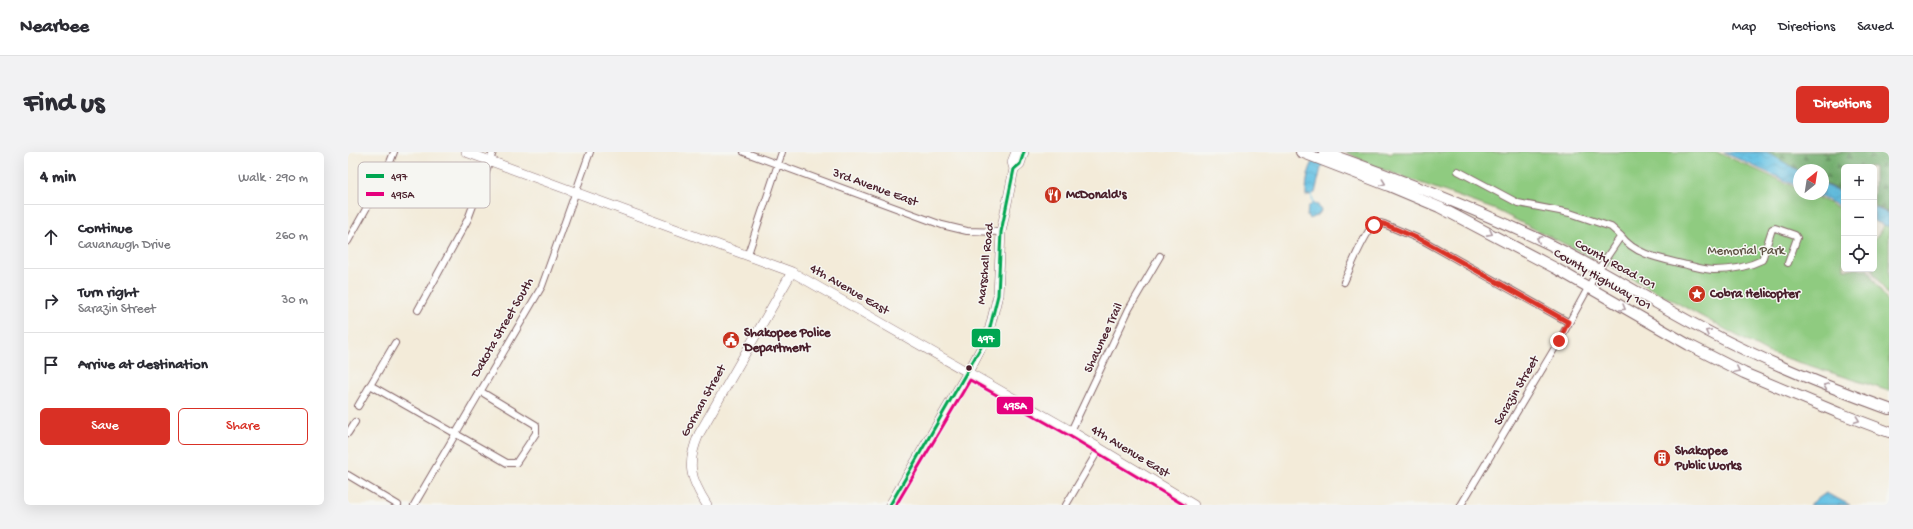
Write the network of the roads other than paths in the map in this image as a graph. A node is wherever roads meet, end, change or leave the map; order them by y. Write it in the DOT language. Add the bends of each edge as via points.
graph roads {
  1 [pos="394,152"];
  2 [pos="466,152"];
  3 [pos="590,152"];
  4 [pos="744,152"];
  5 [pos="782,152"];
  6 [pos="1016,152"];
  7 [pos="1024,152"];
  8 [pos="1324,152"];
  9 [pos="1305,154"];
  10 [pos="491,156"];
  11 [pos="390,162"];
  12 [pos="778,164"];
  13 [pos="1349,166"];
  14 [pos="1014,169"];
  15 [pos="1458,171"];
  16 [pos="577,192"];
  17 [pos="366,208"];
  18 [pos="472,208"];
  19 [pos="1001,232"];
  20 [pos="1621,236"];
  21 [pos="348,241"];
  22 [pos="748,254"];
  23 [pos="1160,256"];
  24 [pos="1788,263"];
  25 [pos="1598,270"];
  26 [pos="792,272"];
  27 [pos="1344,282"];
  28 [pos="1589,288"];
  29 [pos="418,310"];
  30 [pos="1568,322"];
  31 [pos="395,343"];
  32 [pos="968,373"];
  33 [pos="370,385"];
  34 [pos="480,391"];
  35 [pos="358,406"];
  36 [pos="1889,409"];
  37 [pos="354,422"];
  38 [pos="1070,431"];
  39 [pos="1889,432"];
  40 [pos="348,433"];
  41 [pos="455,433"];
  42 [pos="1099,449"];
  43 [pos="348,475"];
  44 [pos="398,505"];
  45 [pos="414,505"];
  46 [pos="707,505"];
  47 [pos="890,505"];
  48 [pos="1066,505"];
  49 [pos="1194,505"];
  50 [pos="1462,505"];
  1 -- 11 [label="street"];
  2 -- 10 [label="street, 4th Avenue East"];
  3 -- 16 [label="street, Dakota Street South"];
  4 -- 12 [label="street, 3rd Avenue East"];
  5 -- 12 [label="street"];
  6 -- 14 [label="street, Marschall Road" via="1012,162"];
  7 -- 14 [label="street, Marschall Road" via="1020,164"];
  8 -- 13 [label="main road, County Road 101"];
  9 -- 13 [label="main road, County Highway 101"];
  10 -- 16 [label="street, 4th Avenue East"];
  12 -- 19 [label="street, 3rd Avenue East" via="942,225 967,231"];
  12 -- 22 [label="street"];
  25 -- 13 [label="main road, County Road 101, one-way" via="1501,221"];
  13 -- 28 [label="main road, County Highway 101, one-way" via="1438,207"];
  14 -- 19 [label="street, Marschall Road"];
  15 -- 20 [label="street" via="1518,203 1570,213 1611,227"];
  16 -- 22 [label="street, 4th Avenue East"];
  16 -- 34 [label="street, Dakota Street South" via="542,286"];
  17 -- 21 [label="street"];
  18 -- 29 [label="street"];
  19 -- 32 [label="street, Marschall Road" via="997,298 988,335"];
  20 -- 24 [label="street" via="1632,246 1649,255 1716,270 1762,260 1772,230 1776,228 1797,238"];
  20 -- 25 [label="street, Sarazin Street"];
  22 -- 26 [label="street, 4th Avenue East"];
  23 -- 38 [label="street, Shawnee Trail" via="1129,309"];
  25 -- 28 [label="street, Sarazin Street"];
  36 -- 25 [label="main road, County Road 101, one-way" via="1809,379 1754,354"];
  26 -- 32 [label="street, 4th Avenue East"];
  26 -- 46 [label="street, Gorman Street" via="699,434 692,451 693,479"];
  27 -- 30 [label="street" via="1370,229 1378,223 1384,224 1424,241"];
  28 -- 30 [label="street, Sarazin Street"];
  28 -- 39 [label="main road, County Highway 101, one-way" via="1744,373"];
  30 -- 50 [label="street, Sarazin Street"];
  31 -- 33 [label="street"];
  32 -- 38 [label="street, 4th Avenue East"];
  32 -- 47 [label="street, Marschall Road"];
  33 -- 35 [label="street"];
  33 -- 41 [label="street"];
  34 -- 41 [label="street, Dakota Street South"];
  34 -- 41 [label="street" via="536,425 536,433 520,461 506,463"];
  37 -- 40 [label="street"];
  38 -- 42 [label="street, 4th Avenue East"];
  41 -- 45 [label="street, Dakota Street South"];
  42 -- 48 [label="street"];
  42 -- 49 [label="street, 4th Avenue East"];
  43 -- 44 [label="street"];
}
